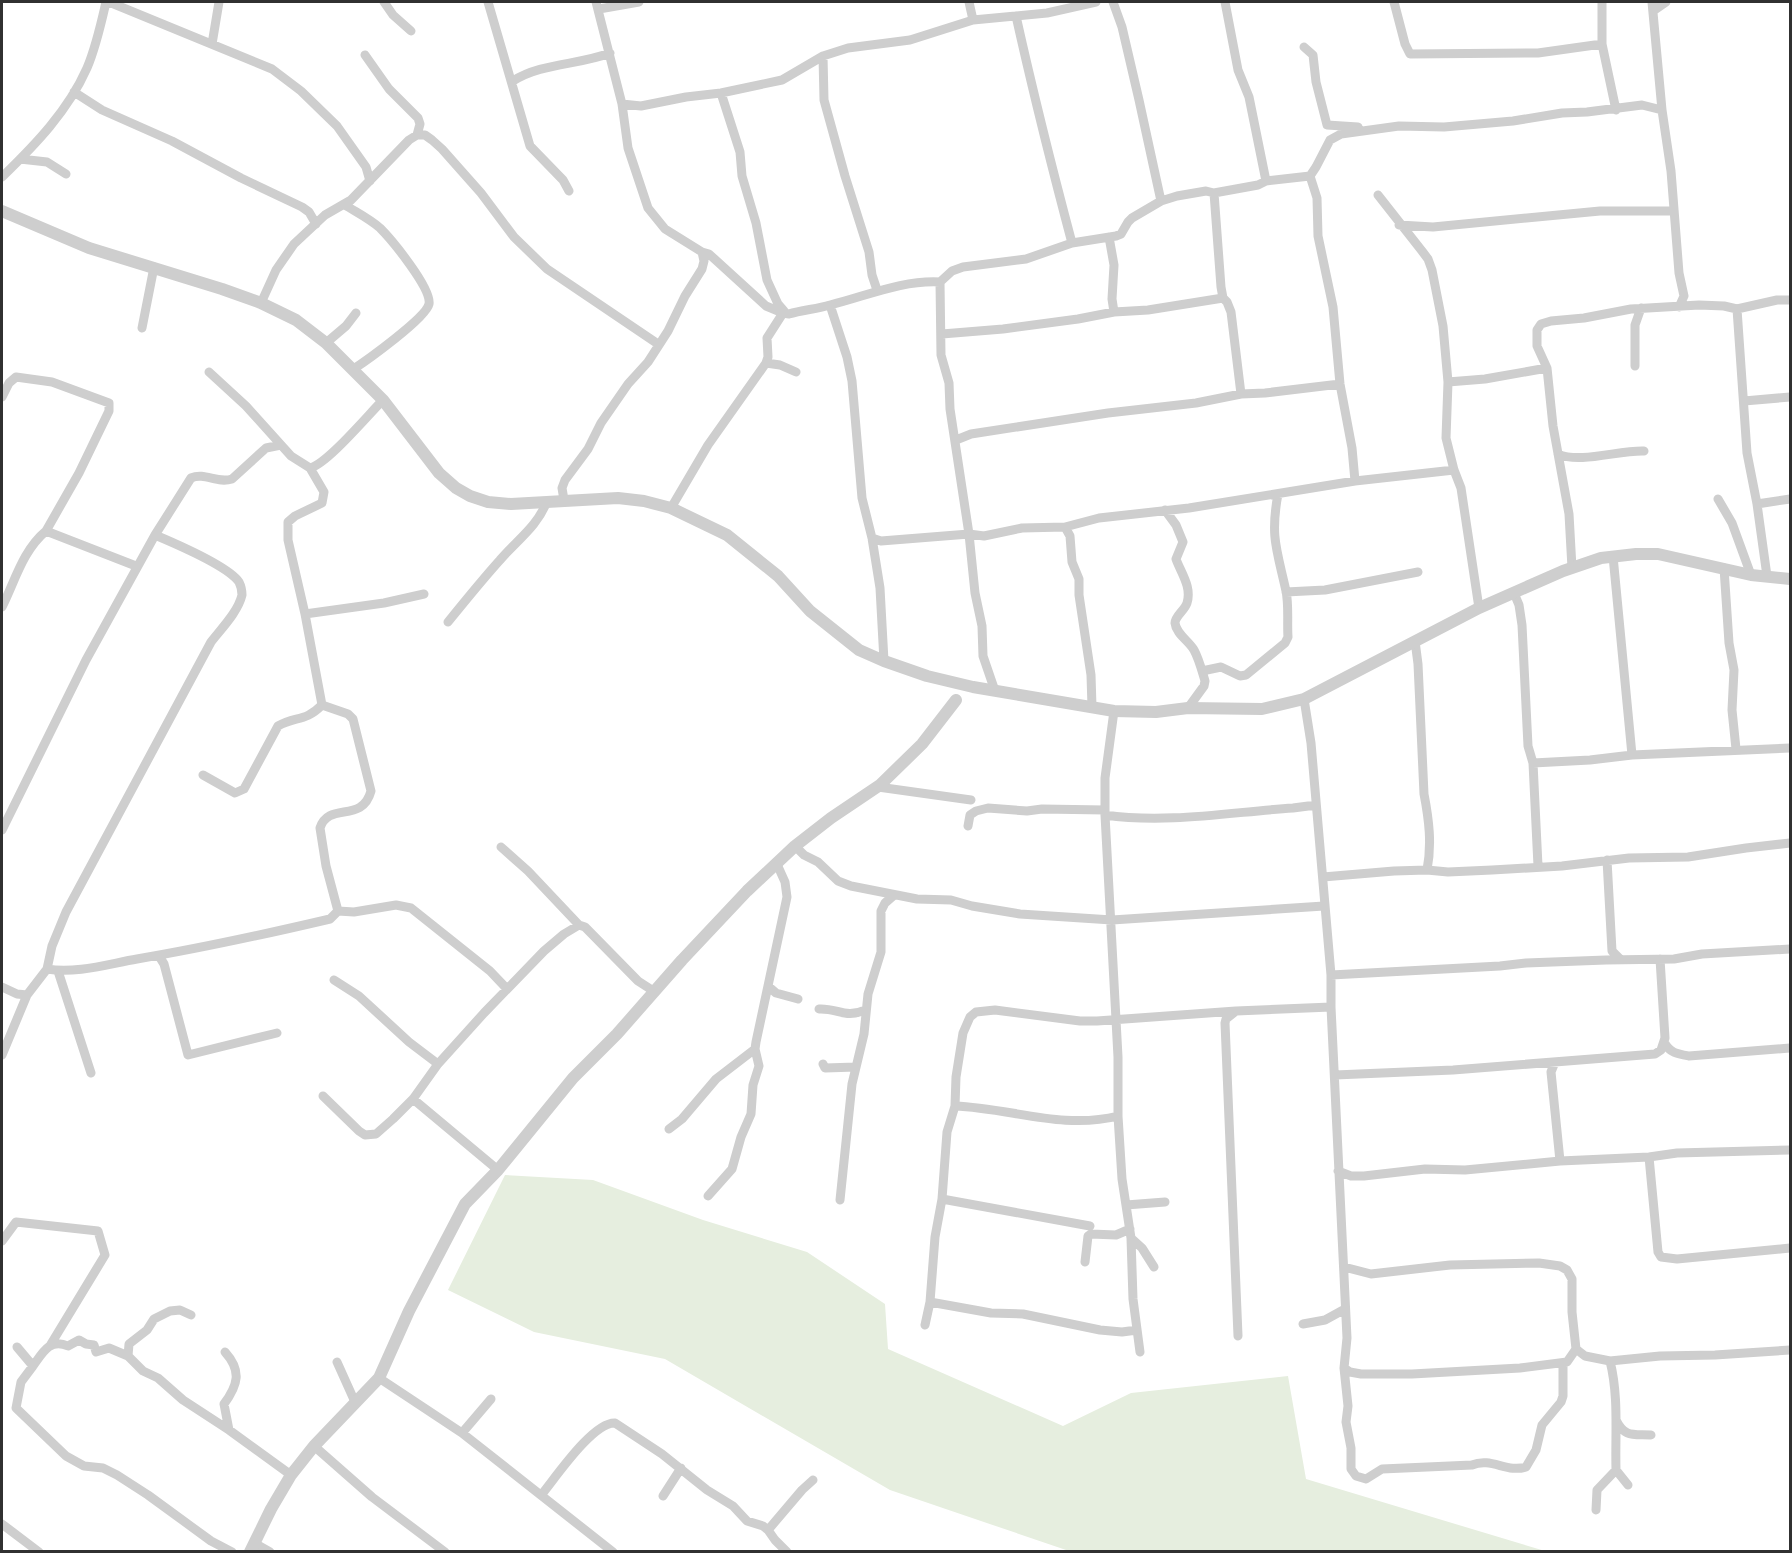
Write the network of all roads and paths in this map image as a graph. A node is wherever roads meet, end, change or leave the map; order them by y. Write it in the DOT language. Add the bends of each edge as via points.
graph roads {
  1 [pos="108,2"];
  2 [pos="219,2"];
  3 [pos="384,2"];
  4 [pos="488,2"];
  5 [pos="639,2"];
  6 [pos="969,2"];
  7 [pos="1096,2"];
  8 [pos="1113,2"];
  9 [pos="1225,2"];
  10 [pos="1394,2"];
  11 [pos="1602,2"];
  12 [pos="1666,2"];
  13 [pos="598,5"];
  14 [pos="1653,6"];
  15 [pos="1016,16"];
  16 [pos="973,20"];
  17 [pos="411,31"];
  18 [pos="212,44"];
  19 [pos="1602,44"];
  20 [pos="1304,46"];
  21 [pos="610,53"];
  22 [pos="365,55"];
  23 [pos="823,57"];
  24 [pos="513,81"];
  25 [pos="74,92"];
  26 [pos="721,93"];
  27 [pos="622,104"];
  28 [pos="1616,110"];
  29 [pos="1662,110"];
  30 [pos="1372,129"];
  31 [pos="417,135"];
  32 [pos="20,159"];
  33 [pos="66,174"];
  34 [pos="1310,176"];
  35 [pos="2,177"];
  36 [pos="369,181"];
  37 [pos="1266,181"];
  38 [pos="569,191"];
  39 [pos="1214,193"];
  40 [pos="1378,195"];
  41 [pos="1161,201"];
  42 [pos="345,205"];
  43 [pos="2,211"];
  44 [pos="1674,211"];
  45 [pos="316,224"];
  46 [pos="1399,225"];
  47 [pos="1109,237"];
  48 [pos="1072,243"];
  49 [pos="702,252"];
  50 [pos="154,267"];
  51 [pos="940,282"];
  52 [pos="877,290"];
  53 [pos="1684,296"];
  54 [pos="1223,298"];
  55 [pos="1791,300"];
  56 [pos="261,303"];
  57 [pos="1699,305"];
  58 [pos="830,306"];
  59 [pos="1679,307"];
  60 [pos="1737,309"];
  61 [pos="1114,312"];
  62 [pos="356,313"];
  63 [pos="786,313"];
  64 [pos="1633,313"];
  65 [pos="142,328"];
  66 [pos="942,334"];
  67 [pos="326,343"];
  68 [pos="658,344"];
  69 [pos="766,363"];
  70 [pos="1635,366"];
  71 [pos="1546,368"];
  72 [pos="352,370"];
  73 [pos="209,372"];
  74 [pos="796,372"];
  75 [pos="1448,382"];
  76 [pos="1340,384"];
  77 [pos="1241,394"];
  78 [pos="2,397"];
  79 [pos="1791,397"];
  80 [pos="383,400"];
  81 [pos="1744,401"];
  82 [pos="956,440"];
  83 [pos="281,445"];
  84 [pos="1644,451"];
  85 [pos="1558,454"];
  86 [pos="1568,458"];
  87 [pos="310,468"];
  88 [pos="1560,468"];
  89 [pos="1454,470"];
  90 [pos="1355,481"];
  91 [pos="1278,494"];
  92 [pos="1718,499"];
  93 [pos="1791,499"];
  94 [pos="564,500"];
  95 [pos="547,501"];
  96 [pos="1757,504"];
  97 [pos="671,508"];
  98 [pos="1165,510"];
  99 [pos="46,531"];
  100 [pos="1068,532"];
  101 [pos="969,534"];
  102 [pos="155,535"];
  103 [pos="876,540"];
  104 [pos="1613,556"];
  105 [pos="136,566"];
  106 [pos="1572,568"];
  107 [pos="1724,568"];
  108 [pos="1418,572"];
  109 [pos="1751,575"];
  110 [pos="1767,576"];
  111 [pos="1791,579"];
  112 [pos="1286,592"];
  113 [pos="424,594"];
  114 [pos="1514,594"];
  115 [pos="2,607"];
  116 [pos="1479,608"];
  117 [pos="305,614"];
  118 [pos="448,622"];
  119 [pos="1415,641"];
  120 [pos="884,661"];
  121 [pos="1202,671"];
  122 [pos="955,682"];
  123 [pos="973,687"];
  124 [pos="995,692"];
  125 [pos="1305,699"];
  126 [pos="956,700"];
  127 [pos="322,705"];
  128 [pos="1092,707"];
  129 [pos="1188,708"];
  130 [pos="1114,711"];
  131 [pos="1791,748"];
  132 [pos="1736,749"];
  133 [pos="1632,755"];
  134 [pos="1533,763"];
  135 [pos="202,775"];
  136 [pos="878,787"];
  137 [pos="971,800"];
  138 [pos="1316,805"];
  139 [pos="1105,813"];
  140 [pos="968,826"];
  141 [pos="2,830"];
  142 [pos="1791,843"];
  143 [pos="795,846"];
  144 [pos="501,847"];
  145 [pos="1607,860"];
  146 [pos="776,862"];
  147 [pos="1538,866"];
  148 [pos="1426,870"];
  149 [pos="1323,877"];
  150 [pos="884,898"];
  151 [pos="1324,906"];
  152 [pos="338,911"];
  153 [pos="1112,920"];
  154 [pos="579,925"];
  155 [pos="1791,949"];
  156 [pos="1612,951"];
  157 [pos="159,956"];
  158 [pos="1620,959"];
  159 [pos="1660,959"];
  160 [pos="1606,960"];
  161 [pos="47,969"];
  162 [pos="58,971"];
  163 [pos="1331,975"];
  164 [pos="334,980"];
  165 [pos="2,987"];
  166 [pos="769,987"];
  167 [pos="507,989"];
  168 [pos="655,992"];
  169 [pos="27,995"];
  170 [pos="798,999"];
  171 [pos="1331,1007"];
  172 [pos="819,1009"];
  173 [pos="865,1010"];
  174 [pos="1236,1011"];
  175 [pos="1116,1019"];
  176 [pos="277,1033"];
  177 [pos="1665,1042"];
  178 [pos="1791,1048"];
  179 [pos="755,1049"];
  180 [pos="2,1055"];
  181 [pos="1555,1062"];
  182 [pos="438,1064"];
  183 [pos="823,1064"];
  184 [pos="856,1067"];
  185 [pos="91,1073"];
  186 [pos="1335,1075"];
  187 [pos="323,1096"];
  188 [pos="413,1099"];
  189 [pos="955,1106"];
  190 [pos="1118,1116"];
  191 [pos="669,1129"];
  192 [pos="1791,1149"];
  193 [pos="1649,1158"];
  194 [pos="1560,1161"];
  195 [pos="498,1170"];
  196 [pos="1338,1171"];
  197 [pos="708,1196"];
  198 [pos="942,1199"];
  199 [pos="840,1200"];
  200 [pos="1165,1202"];
  201 [pos="1126,1205"];
  202 [pos="1090,1226"];
  203 [pos="1131,1234"];
  204 [pos="2,1241"];
  205 [pos="1791,1248"];
  206 [pos="1085,1262"];
  207 [pos="1154,1266"];
  208 [pos="1344,1267"];
  209 [pos="930,1302"];
  210 [pos="1346,1309"];
  211 [pos="191,1315"];
  212 [pos="1303,1324"];
  213 [pos="926,1325"];
  214 [pos="1137,1330"];
  215 [pos="1238,1336"];
  216 [pos="51,1344"];
  217 [pos="17,1347"];
  218 [pos="1576,1349"];
  219 [pos="1791,1350"];
  220 [pos="225,1352"];
  221 [pos="1140,1353"];
  222 [pos="128,1356"];
  223 [pos="1610,1361"];
  224 [pos="337,1362"];
  225 [pos="1563,1363"];
  226 [pos="33,1366"];
  227 [pos="1344,1368"];
  228 [pos="379,1378"];
  229 [pos="491,1399"];
  230 [pos="355,1402"];
  231 [pos="1616,1420"];
  232 [pos="229,1430"];
  233 [pos="462,1433"];
  234 [pos="1651,1435"];
  235 [pos="314,1446"];
  236 [pos="681,1468"];
  237 [pos="1616,1470"];
  238 [pos="291,1475"];
  239 [pos="813,1480"];
  240 [pos="1628,1485"];
  241 [pos="542,1494"];
  242 [pos="663,1497"];
  243 [pos="1596,1510"];
  244 [pos="2,1524"];
  245 [pos="768,1530"];
  246 [pos="252,1547"];
  247 [pos="39,1551"];
  248 [pos="232,1551"];
  249 [pos="270,1551"];
  250 [pos="445,1551"];
  251 [pos="613,1551"];
  252 [pos="787,1551"];
  1 -- 18 [label="street"];
  1 -- 25 [label="street"];
  2 -- 18 [label="street"];
  3 -- 17 [label="street"];
  4 -- 24 [label="street"];
  5 -- 13 [label="street"];
  6 -- 16 [label="street"];
  7 -- 15 [label="street"];
  8 -- 41 [label="street"];
  9 -- 37 [label="street"];
  10 -- 19 [label="street" via="1410,54 1538,53"];
  11 -- 19 [label="street"];
  12 -- 14 [label="street"];
  13 -- 21 [label="street"];
  14 -- 29 [label="street"];
  15 -- 16 [label="street"];
  15 -- 48 [label="street"];
  16 -- 23 [label="street" via="910,40 848,48"];
  18 -- 36 [label="street" via="272,69 301,91 337,126 366,166"];
  19 -- 28 [label="street"];
  20 -- 30 [label="street" via="1312,55 1327,125"];
  21 -- 24 [label="street"];
  21 -- 27 [label="street"];
  22 -- 31 [label="street" via="389,89 418,118"];
  23 -- 26 [label="street" via="782,80"];
  23 -- 52 [label="street" via="824,100"];
  24 -- 38 [label="street" via="530,146"];
  25 -- 32 [label="street" via="47,131"];
  25 -- 45 [label="street" via="102,110 302,207"];
  26 -- 27 [label="street" via="632,107"];
  26 -- 63 [label="street" via="740,152 766,280"];
  27 -- 49 [label="street" via="628,148 648,208 664,229"];
  28 -- 29 [label="street" via="1642,105"];
  28 -- 30 [label="street" via="1444,127"];
  29 -- 44 [label="street"];
  30 -- 34 [label="street" via="1329,140"];
  31 -- 36 [label="street"];
  31 -- 68 [label="street" via="425,135 442,149 514,237 547,269"];
  32 -- 33 [label="street" via="47,162"];
  32 -- 35 [label="street"];
  34 -- 37 [label="street"];
  34 -- 76 [label="street" via="1317,198 1318,236 1333,307"];
  36 -- 42 [label="street"];
  37 -- 39 [label="street"];
  39 -- 41 [label="street" via="1193,192"];
  39 -- 54 [label="street"];
  40 -- 46 [label="street"];
  41 -- 47 [label="street" via="1128,222 1121,234"];
  42 -- 45 [label="street"];
  42 -- 72 [label="street" via="380,229 427,288 429,296 429,307 423,314"];
  43 -- 50 [label="street" via="89,248"];
  44 -- 46 [label="street" via="1600,211 1433,227"];
  44 -- 53 [label="street"];
  45 -- 56 [label="street" via="283,259"];
  46 -- 75 [label="street" via="1428,259 1442,317"];
  47 -- 48 [label="street"];
  47 -- 61 [label="street" via="1114,265"];
  48 -- 51 [label="street" via="1026,259 963,267"];
  49 -- 63 [label="street" via="766,306"];
  49 -- 68 [label="street" via="702,269"];
  50 -- 56 [label="street"];
  50 -- 65 [label="street"];
  51 -- 52 [label="street" via="914,282"];
  51 -- 66 [label="street"];
  52 -- 58 [label="street"];
  53 -- 57 [label="street"];
  53 -- 59 [label="street"];
  54 -- 61 [label="street"];
  54 -- 77 [label="street" via="1231,312"];
  55 -- 60 [label="street"];
  56 -- 67 [label="street" via="296,320"];
  57 -- 59 [label="street"];
  57 -- 60 [label="street"];
  58 -- 63 [label="street"];
  58 -- 103 [label="street" via="852,381 862,498"];
  59 -- 64 [label="street" via="1641,308"];
  60 -- 81 [label="street"];
  61 -- 66 [label="street"];
  62 -- 67 [label="street"];
  63 -- 69 [label="street" via="767,338"];
  64 -- 70 [label="street"];
  64 -- 71 [label="street" via="1541,324 1537,346"];
  66 -- 82 [label="street" via="941,355"];
  67 -- 72 [label="street"];
  68 -- 94 [label="street" via="565,480"];
  69 -- 74 [label="street"];
  69 -- 97 [label="street" via="722,423"];
  71 -- 75 [label="street"];
  71 -- 85 [label="street"];
  72 -- 80 [label="street"];
  73 -- 83 [label="street"];
  75 -- 89 [label="street" via="1446,438"];
  76 -- 77 [label="street"];
  76 -- 90 [label="street"];
  77 -- 82 [label="street" via="971,434"];
  78 -- 99 [label="street" via="16,377 52,382 109,403 109,411 79,473"];
  79 -- 81 [label="street"];
  80 -- 87 [label="street" via="333,451"];
  80 -- 95 [label="street" via="439,474 456,488 488,502"];
  81 -- 96 [label="street" via="1747,453"];
  82 -- 101 [label="street"];
  83 -- 87 [label="street"];
  83 -- 102 [label="street" via="266,447 232,479 190,478"];
  84 -- 86 [label="street"];
  85 -- 86 [label="street"];
  85 -- 88 [label="street"];
  86 -- 88 [label="street"];
  87 -- 117 [label="street" via="324,492 322,502 288,522 288,540"];
  88 -- 106 [label="street" via="1569,514"];
  89 -- 90 [label="street"];
  89 -- 116 [label="street" via="1461,488"];
  90 -- 91 [label="street"];
  91 -- 98 [label="street"];
  91 -- 112 [label="street" via="1275,548"];
  92 -- 109 [label="street" via="1732,522"];
  93 -- 96 [label="street"];
  94 -- 95 [label="street"];
  94 -- 97 [label="street" via="618,498"];
  95 -- 118 [label="street" via="535,523"];
  96 -- 110 [label="street"];
  97 -- 120 [label="street" via="727,535 778,576 810,612 839,636"];
  98 -- 100 [label="street" via="1099,518 1076,524"];
  98 -- 121 [label="street" via="1183,542 1176,559 1185,576 1188,602 1175,623 1193,648"];
  99 -- 105 [label="street"];
  99 -- 115 [label="street" via="36,538"];
  100 -- 101 [label="street" via="1022,528 984,536"];
  100 -- 128 [label="street" via="1079,579"];
  101 -- 103 [label="street"];
  101 -- 124 [label="street" via="983,656"];
  102 -- 105 [label="street"];
  102 -- 161 [label="street" via="232,574 242,594 211,642 66,912"];
  103 -- 120 [label="street"];
  104 -- 106 [label="street"];
  104 -- 107 [label="street" via="1658,554"];
  104 -- 133 [label="street"];
  105 -- 141 [label="street"];
  106 -- 114 [label="street"];
  107 -- 109 [label="street"];
  107 -- 132 [label="street" via="1734,670 1732,710"];
  108 -- 112 [label="street" via="1325,590"];
  109 -- 110 [label="street"];
  110 -- 111 [label="street"];
  112 -- 121 [label="street" via="1288,638 1280,649 1246,675 1221,668"];
  113 -- 117 [label="street"];
  114 -- 116 [label="street"];
  114 -- 134 [label="street" via="1522,625 1528,746"];
  116 -- 119 [label="street"];
  117 -- 127 [label="street"];
  119 -- 125 [label="street"];
  119 -- 148 [label="street" via="1431,850"];
  120 -- 122 [label="street"];
  121 -- 129 [label="street" via="1204,686"];
  122 -- 123 [label="street"];
  122 -- 126 [label="street"];
  123 -- 124 [label="street"];
  123 -- 126 [label="street"];
  124 -- 128 [label="street"];
  125 -- 129 [label="street" via="1262,709"];
  125 -- 138 [label="street"];
  126 -- 136 [label="street" via="922,744"];
  127 -- 135 [label="street" via="303,719 278,726 244,789 235,793"];
  127 -- 152 [label="street" via="353,719 371,791 358,810 333,814 320,828"];
  128 -- 130 [label="street"];
  129 -- 130 [label="street"];
  130 -- 139 [label="street" via="1105,778"];
  131 -- 132 [label="street"];
  132 -- 133 [label="street"];
  133 -- 134 [label="street"];
  134 -- 147 [label="street"];
  136 -- 137 [label="street"];
  136 -- 143 [label="street"];
  138 -- 139 [label="street" via="1153,818"];
  138 -- 149 [label="street"];
  139 -- 140 [label="street" via="988,808 969,815"];
  139 -- 153 [label="street"];
  142 -- 145 [label="street" via="1688,857"];
  143 -- 146 [label="street"];
  143 -- 150 [label="street" via="838,881 874,889"];
  144 -- 154 [label="street"];
  145 -- 147 [label="street"];
  145 -- 156 [label="street"];
  146 -- 166 [label="street" via="787,897"];
  146 -- 168 [label="street"];
  147 -- 148 [label="street"];
  148 -- 149 [label="street"];
  149 -- 151 [label="street"];
  150 -- 153 [label="street" via="951,900 1020,914"];
  150 -- 173 [label="street" via="881,952"];
  151 -- 153 [label="street"];
  151 -- 163 [label="street"];
  152 -- 157 [label="street" via="330,919"];
  152 -- 167 [label="street" via="396,905 411,908"];
  153 -- 175 [label="street"];
  154 -- 167 [label="street" via="544,951"];
  154 -- 168 [label="street"];
  155 -- 159 [label="street"];
  156 -- 158 [label="street"];
  156 -- 160 [label="street"];
  157 -- 162 [label="street"];
  157 -- 176 [label="street" via="188,1055"];
  158 -- 159 [label="street"];
  158 -- 160 [label="street"];
  159 -- 177 [label="street"];
  160 -- 163 [label="street"];
  161 -- 162 [label="street"];
  161 -- 169 [label="street"];
  162 -- 185 [label="street"];
  163 -- 171 [label="street"];
  164 -- 182 [label="street" via="359,996"];
  165 -- 169 [label="street"];
  166 -- 170 [label="street"];
  166 -- 179 [label="street"];
  167 -- 182 [label="street"];
  168 -- 195 [label="street" via="573,1078"];
  169 -- 180 [label="street"];
  171 -- 174 [label="street"];
  171 -- 186 [label="street"];
  172 -- 173 [label="street" via="849,1015"];
  173 -- 184 [label="street"];
  174 -- 175 [label="street"];
  174 -- 215 [label="street" via="1225,1023"];
  175 -- 189 [label="street" via="1080,1021 995,1010 976,1012 963,1034"];
  175 -- 190 [label="street"];
  177 -- 178 [label="street" via="1669,1050 1689,1056"];
  177 -- 181 [label="street" via="1661,1050 1646,1056"];
  179 -- 191 [label="street" via="716,1079"];
  179 -- 197 [label="street" via="759,1066 751,1114 732,1169"];
  181 -- 186 [label="street"];
  181 -- 194 [label="street" via="1551,1072"];
  182 -- 188 [label="street"];
  183 -- 184 [label="street" via="825,1068"];
  184 -- 199 [label="street"];
  186 -- 196 [label="street"];
  187 -- 188 [label="street" via="365,1135 376,1134"];
  188 -- 195 [label="street"];
  189 -- 190 [label="street" via="1059,1120"];
  189 -- 198 [label="street" via="948,1132"];
  190 -- 201 [label="street"];
  192 -- 193 [label="street" via="1677,1153"];
  193 -- 194 [label="street"];
  193 -- 205 [label="street" via="1661,1257 1677,1259"];
  194 -- 196 [label="street" via="1351,1176"];
  195 -- 228 [label="street" via="465,1204"];
  196 -- 208 [label="street"];
  198 -- 202 [label="street"];
  198 -- 209 [label="street"];
  200 -- 201 [label="street"];
  201 -- 203 [label="street"];
  203 -- 206 [label="street" via="1091,1234"];
  203 -- 207 [label="street"];
  203 -- 214 [label="street"];
  204 -- 216 [label="street" via="16,1222 99,1231 105,1255"];
  208 -- 210 [label="street"];
  208 -- 218 [label="street" via="1371,1274 1450,1265 1560,1266 1572,1279"];
  209 -- 213 [label="street"];
  209 -- 214 [label="street" via="991,1313 1023,1314 1100,1330"];
  210 -- 212 [label="street" via="1325,1320"];
  210 -- 227 [label="street"];
  211 -- 222 [label="street" via="170,1311 154,1319 129,1344"];
  214 -- 221 [label="street"];
  216 -- 222 [label="street" via="60,1342 68,1346 79,1340 94,1345 96,1352 109,1348"];
  216 -- 226 [label="street"];
  217 -- 226 [label="street"];
  218 -- 223 [label="street" via="1585,1356"];
  218 -- 225 [label="street"];
  219 -- 223 [label="street"];
  220 -- 232 [label="street" via="237,1379 224,1404"];
  222 -- 232 [label="street" via="143,1371"];
  223 -- 231 [label="street"];
  224 -- 230 [label="street"];
  225 -- 227 [label="street" via="1412,1374 1360,1374"];
  225 -- 227 [label="street" via="1561,1402 1542,1425 1536,1450 1526,1467 1514,1470 1484,1462 1382,1469 1366,1479 1356,1476 1351,1469"];
  226 -- 248 [label="street" via="21,1382 16,1408 66,1456 84,1466 103,1468 117,1475 211,1541"];
  228 -- 230 [label="street"];
  228 -- 233 [label="street"];
  229 -- 233 [label="street"];
  230 -- 235 [label="street"];
  231 -- 234 [label="street" via="1627,1434"];
  231 -- 237 [label="street"];
  232 -- 238 [label="street"];
  233 -- 241 [label="street"];
  235 -- 238 [label="street"];
  235 -- 250 [label="street" via="372,1497"];
  236 -- 241 [label="street" via="624,1428 609,1423 590,1436"];
  236 -- 242 [label="street"];
  236 -- 245 [label="street" via="747,1521"];
  237 -- 240 [label="street"];
  237 -- 243 [label="street" via="1597,1490"];
  238 -- 246 [label="street"];
  239 -- 245 [label="street"];
  241 -- 251 [label="street"];
  244 -- 247 [label="street"];
  245 -- 252 [label="street"];
  246 -- 249 [label="street"];
}
